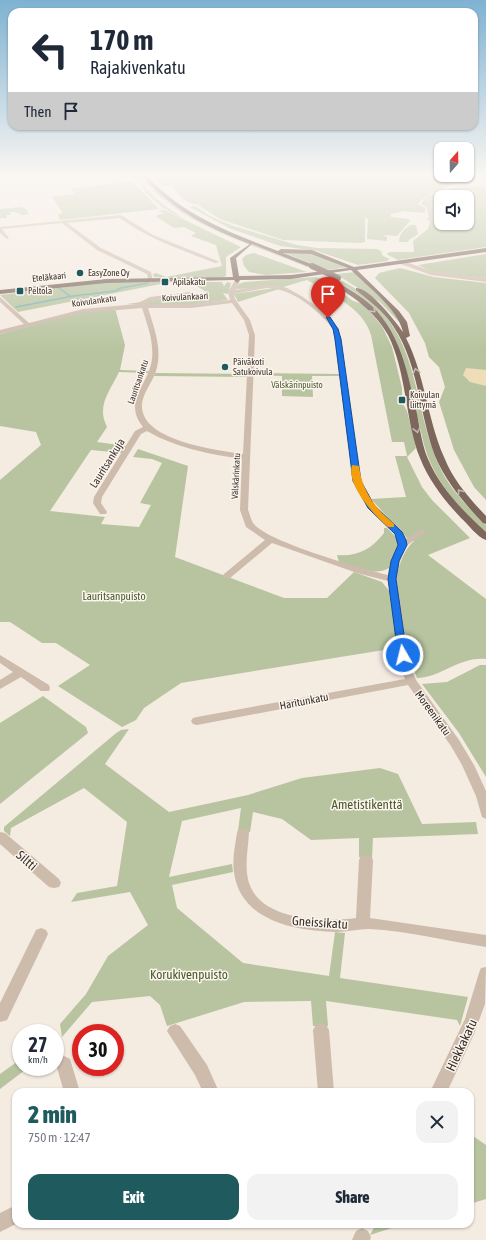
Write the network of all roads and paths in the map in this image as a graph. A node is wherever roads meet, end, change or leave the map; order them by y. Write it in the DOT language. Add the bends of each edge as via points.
graph roads {
  1 [pos="4,234"];
  2 [pos="76,234"];
  3 [pos="147,234"];
  4 [pos="224,234"];
  5 [pos="238,234"];
  6 [pos="7,238"];
  7 [pos="250,245"];
  8 [pos="261,249"];
  9 [pos="486,250"];
  10 [pos="243,251"];
  11 [pos="278,251"];
  12 [pos="194,253"];
  13 [pos="486,253"];
  14 [pos="207,258"];
  15 [pos="217,262"];
  16 [pos="402,264"];
  17 [pos="358,271"];
  18 [pos="236,273"];
  19 [pos="265,278"];
  20 [pos="151,280"];
  21 [pos="237,280"];
  22 [pos="486,280"];
  23 [pos="0,292"];
  24 [pos="231,292"];
  25 [pos="190,294"];
  26 [pos="0,299"];
  27 [pos="234,301"];
  28 [pos="141,306"];
  29 [pos="28,324"];
  30 [pos="0,332"];
  31 [pos="409,348"];
  32 [pos="146,428"];
  33 [pos="247,458"];
  34 [pos="103,512"];
  35 [pos="486,521"];
  36 [pos="422,532"];
  37 [pos="486,536"];
  38 [pos="271,540"];
  39 [pos="402,545"];
  40 [pos="228,576"];
  41 [pos="392,579"];
  42 [pos="0,658"];
  43 [pos="21,672"];
  44 [pos="411,681"];
  45 [pos="0,684"];
  46 [pos="45,688"];
  47 [pos="197,721"];
  48 [pos="485,810"];
  49 [pos="243,833"];
  50 [pos="0,836"];
  51 [pos="366,860"];
  52 [pos="54,883"];
  53 [pos="363,923"];
  54 [pos="41,934"];
  55 [pos="486,941"];
  56 [pos="486,973"];
  57 [pos="0,1015"];
  58 [pos="321,1030"];
  59 [pos="175,1031"];
  60 [pos="64,1064"];
  61 [pos="71,1088"];
  62 [pos="209,1088"];
  63 [pos="326,1088"];
  64 [pos="440,1088"];
  65 [pos="12,1216"];
  66 [pos="0,1223"];
  1 -- 6 [label="street"];
  2 -- 20 [label="street" via="99,250 149,273"];
  3 -- 12 [label="street"];
  4 -- 7 [label="main road"];
  5 -- 11 [label="main road"];
  7 -- 8 [label="main road"];
  7 -- 10 [label="main road"];
  8 -- 10 [label="main road"];
  8 -- 37 [label="main road, one-way" via="330,280 363,301 385,324 392,335 401,362 424,458 444,493"];
  9 -- 16 [label="main road"];
  10 -- 18 [label="main road" via="233,258"];
  11 -- 17 [label="main road" via="312,252"];
  11 -- 31 [label="main road, bridge" via="357,288 381,306 399,328"];
  12 -- 14 [label="street"];
  12 -- 14 [label="street" via="218,256"];
  13 -- 16 [label="main road"];
  14 -- 15 [label="street"];
  16 -- 17 [label="main road"];
  16 -- 17 [label="main road"];
  16 -- 22 [label="street" via="429,273"];
  17 -- 19 [label="main road, Eteläkaari"];
  17 -- 21 [label="main road, Eteläkaari" via="295,278"];
  17 -- 31 [label="main road" via="404,322"];
  18 -- 19 [label="main road"];
  18 -- 21 [label="main road"];
  19 -- 21 [label="main road, Eteläkaari"];
  20 -- 21 [label="main road, Eteläkaari"];
  20 -- 23 [label="main road, Eteläkaari" via="76,283"];
  21 -- 24 [label="street"];
  24 -- 27 [label="street, Välskärinkatu"];
  24 -- 39 [label="street" via="280,288 316,308 332,323 339,344 357,481 371,506 399,533"];
  25 -- 28 [label="street, Koivulankatu" via="145,300"];
  26 -- 29 [label="street"];
  27 -- 28 [label="street, Koivulankaari" via="190,306"];
  27 -- 33 [label="street, Välskärinkatu" via="248,320 252,335"];
  28 -- 29 [label="street, Koivulankatu" via="83,311"];
  28 -- 32 [label="street, Lauritsankatu" via="154,338 156,352 154,367 138,405 137,413"];
  29 -- 30 [label="street, Koivulankatu"];
  35 -- 31 [label="main road, one-way" via="453,484 440,460"];
  32 -- 33 [label="street" via="166,438 201,449"];
  32 -- 34 [label="street, Lauritsankuja" via="138,433 98,497 97,503"];
  33 -- 38 [label="street, Välskärinkatu" via="244,510 246,520 254,529"];
  36 -- 39 [label="street"];
  38 -- 40 [label="street"];
  38 -- 41 [label="street, Välskärinkatu" via="360,572"];
  39 -- 41 [label="street, Moreenikatu" via="395,561"];
  41 -- 44 [label="street, Moreenikatu" via="404,663"];
  42 -- 43 [label="street"];
  43 -- 45 [label="street"];
  43 -- 46 [label="street"];
  44 -- 47 [label="street, Haritunkatu"];
  44 -- 48 [label="street, Moreenikatu" via="465,759 478,786"];
  49 -- 53 [label="street, Gneissikatu" via="241,876 246,892 258,906 280,917 302,923 336,926"];
  50 -- 52 [label="street, Siltti"];
  51 -- 53 [label="street"];
  53 -- 55 [label="street, Gneissikatu"];
  54 -- 57 [label="street"];
  56 -- 64 [label="street, Hiekkakatu" via="467,1036"];
  58 -- 63 [label="street"];
  59 -- 62 [label="street" via="201,1070"];
  60 -- 61 [label="street"];
  65 -- 66 [label="street"];
}
